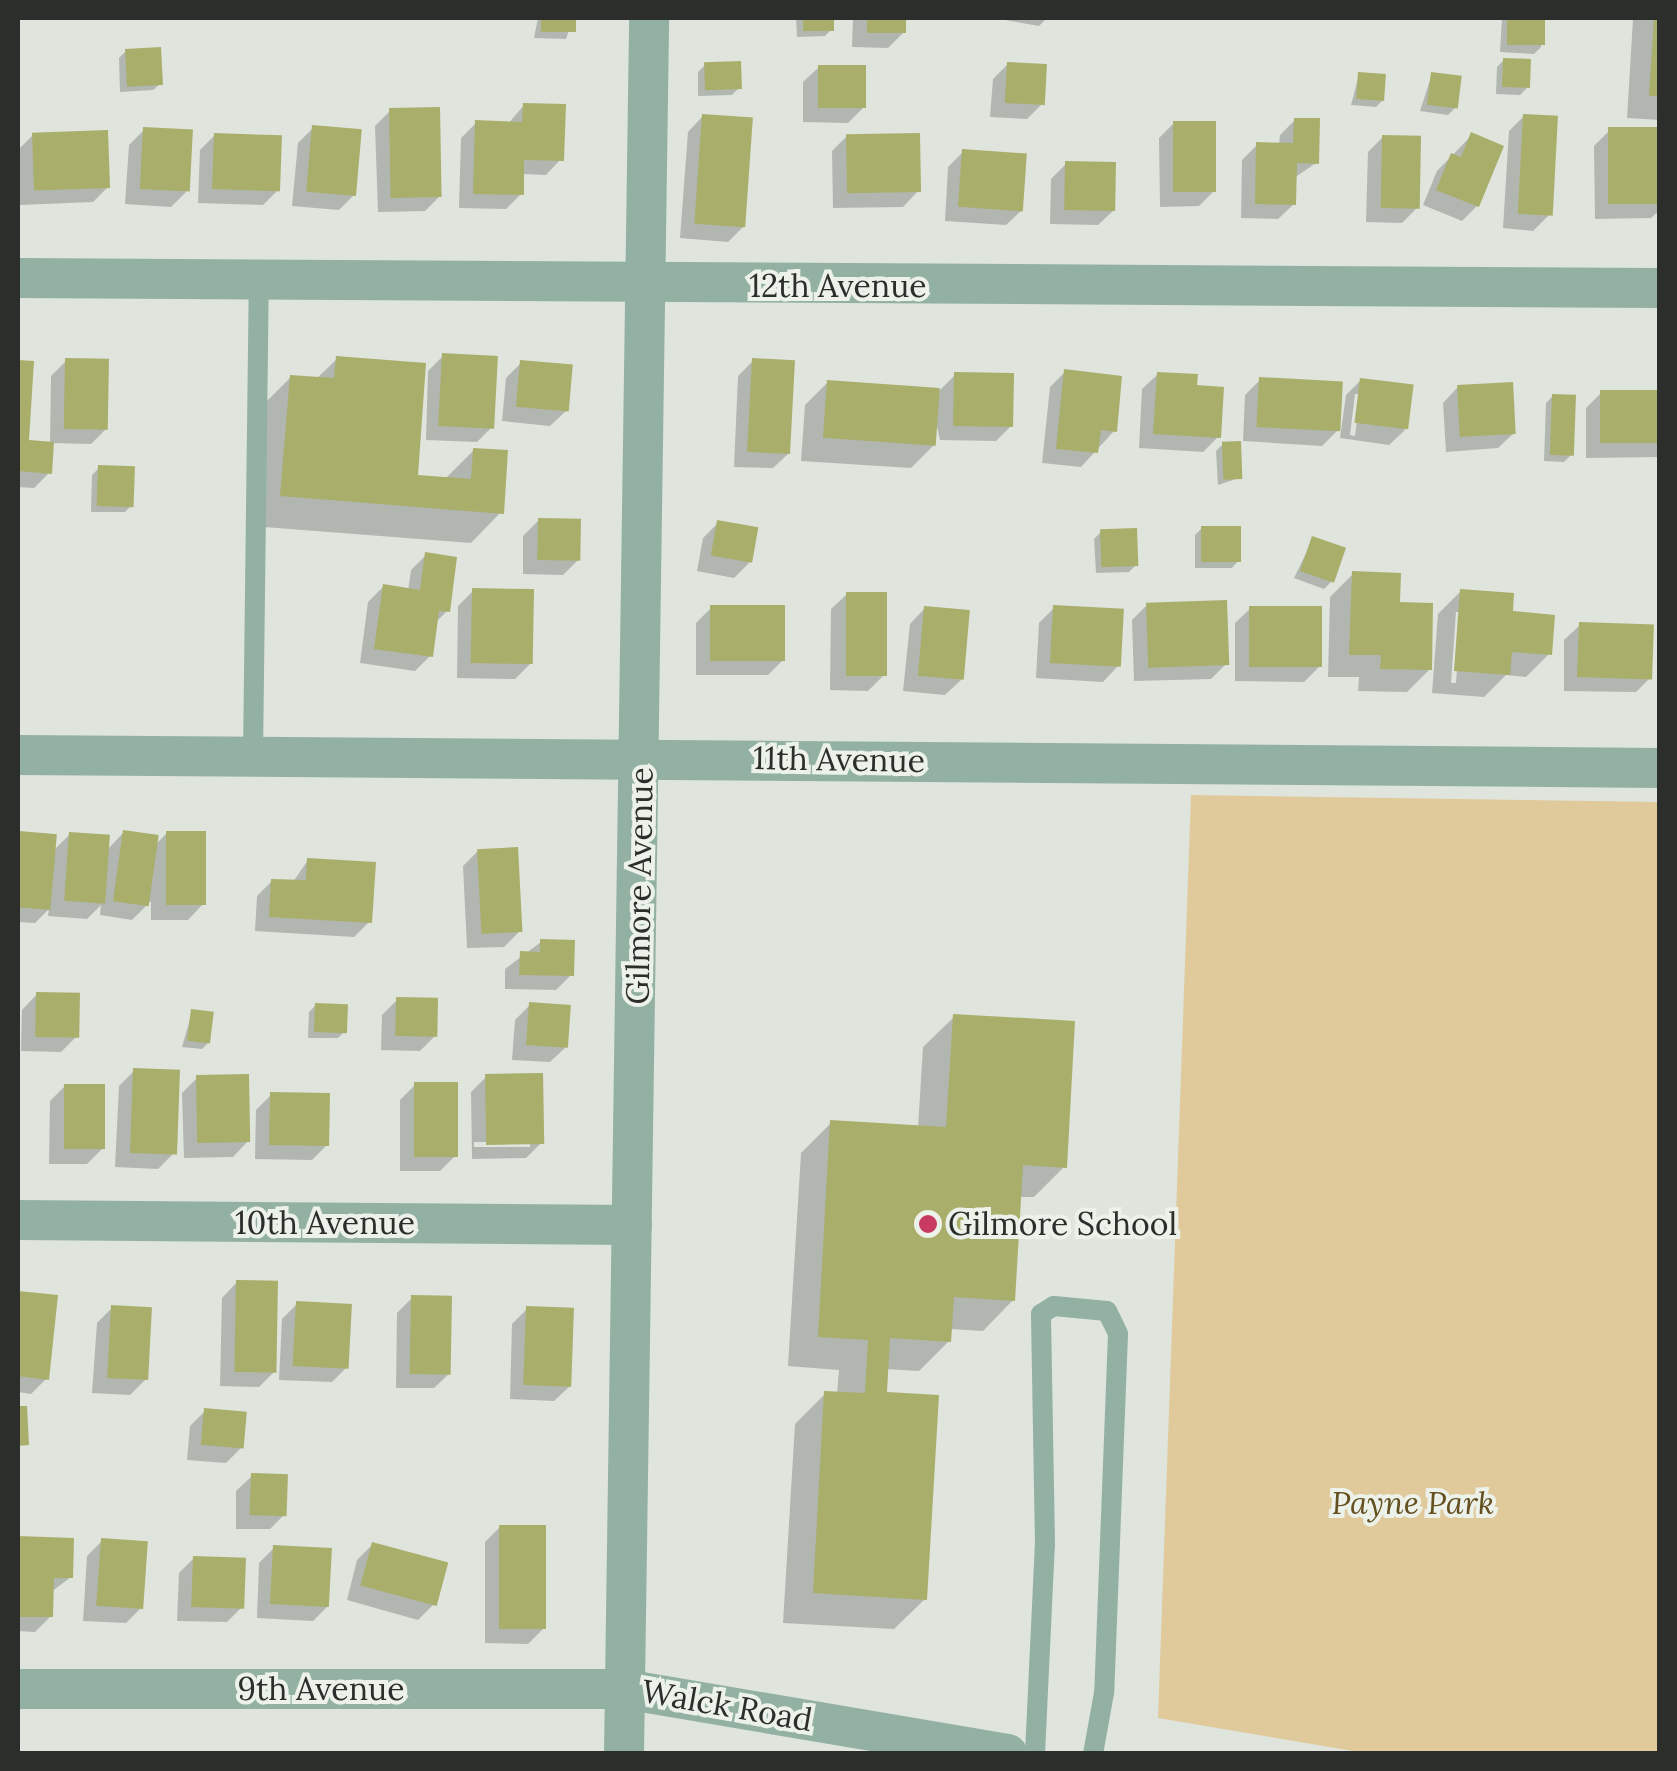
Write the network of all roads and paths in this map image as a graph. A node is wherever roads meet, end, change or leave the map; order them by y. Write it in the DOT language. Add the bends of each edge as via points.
graph roads {
  1 [pos="650,18"];
  2 [pos="18,278"];
  3 [pos="259,281"];
  4 [pos="648,286"];
  5 [pos="1660,288"];
  6 [pos="18,754"];
  7 [pos="253,756"];
  8 [pos="643,758"];
  9 [pos="1660,768"];
  10 [pos="18,1220"];
  11 [pos="632,1225"];
  12 [pos="18,1688"];
  13 [pos="624,1689"];
  14 [pos="624,1754"];
  15 [pos="1008,1754"];
  16 [pos="1035,1754"];
  17 [pos="1093,1754"];
  1 -- 4 [label="street, Gilmore Avenue"];
  2 -- 3 [label="street, 12th Avenue"];
  3 -- 4 [label="street, 12th Avenue"];
  3 -- 7 [label="lane"];
  4 -- 5 [label="street, 12th Avenue"];
  4 -- 8 [label="street, Gilmore Avenue"];
  6 -- 7 [label="street, 11th Avenue"];
  7 -- 8 [label="street, 11th Avenue"];
  8 -- 9 [label="street, 11th Avenue"];
  8 -- 11 [label="street, Gilmore Avenue"];
  10 -- 11 [label="street, 10th Avenue"];
  11 -- 13 [label="street, Gilmore Avenue"];
  12 -- 13 [label="street, 9th Avenue"];
  13 -- 14 [label="street, Gilmore Avenue"];
  13 -- 15 [label="street, Walck Road"];
  16 -- 17 [label="lane" via="1045,1545 1041,1314 1054,1306 1106,1311 1118,1334 1104,1694"];
}
